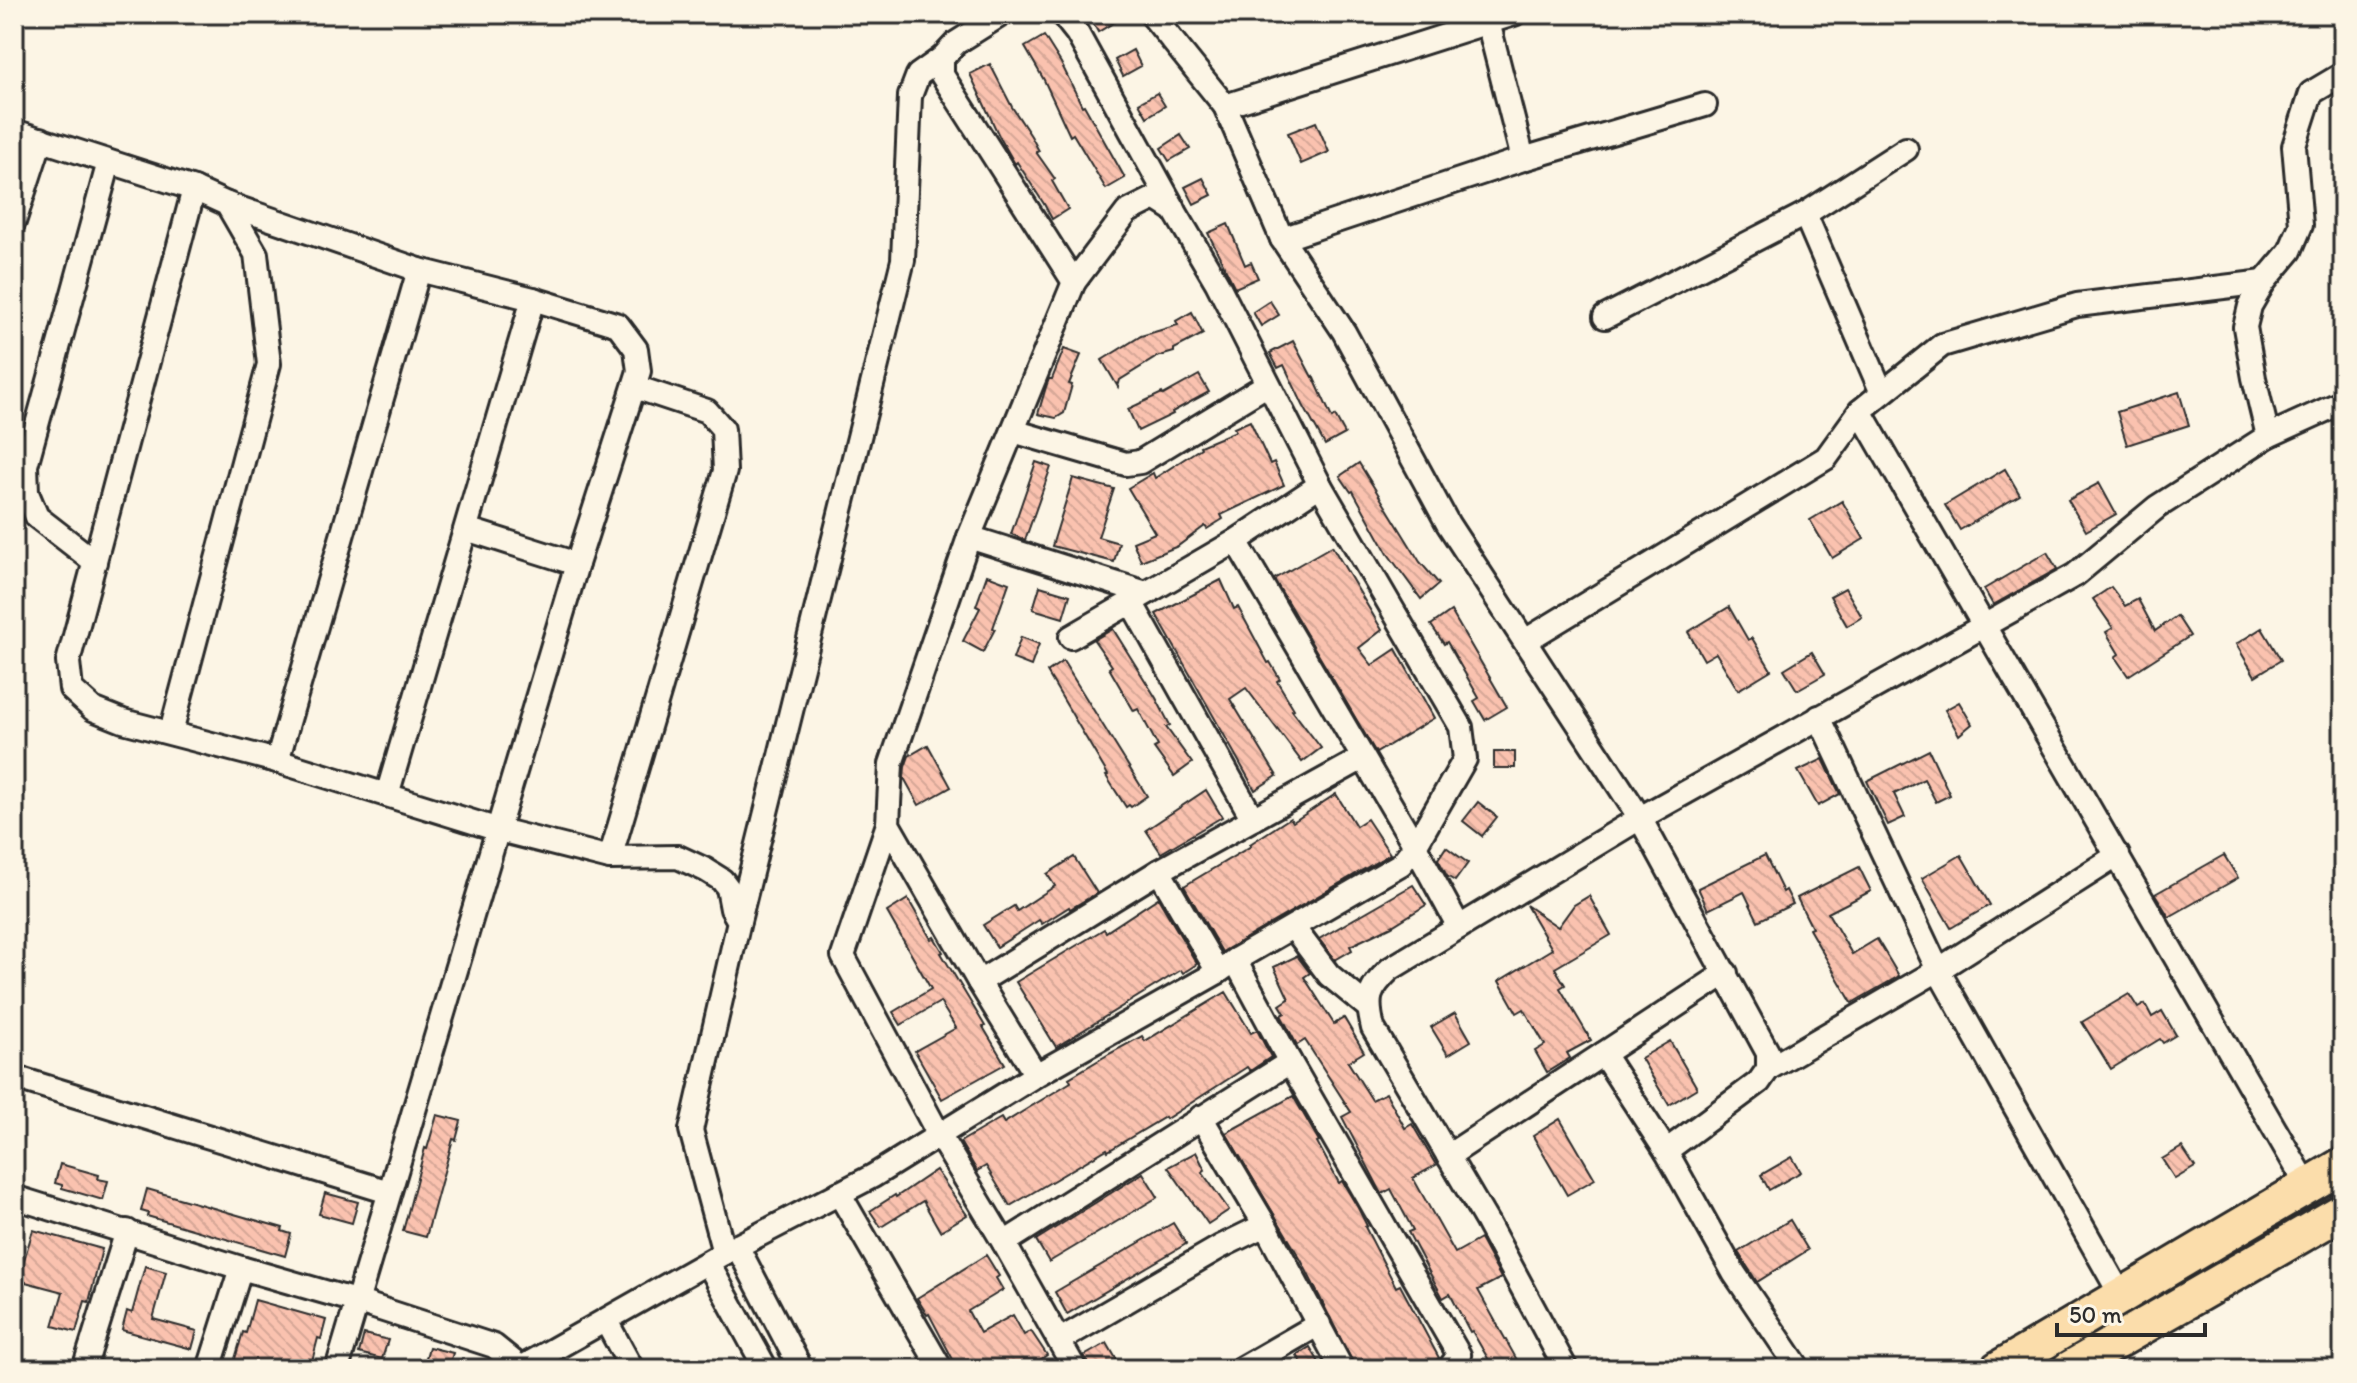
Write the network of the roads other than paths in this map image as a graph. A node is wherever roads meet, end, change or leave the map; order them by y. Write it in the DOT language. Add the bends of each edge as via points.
graph roads {
  1 [pos="1002,14"];
  2 [pos="1062,14"];
  3 [pos="1151,14"];
  4 [pos="1514,14"];
  5 [pos="1487,17"];
  6 [pos="942,58"];
  7 [pos="2343,74"];
  8 [pos="1705,105"];
  9 [pos="1225,106"];
  10 [pos="14,131"];
  11 [pos="41,139"];
  12 [pos="1906,149"];
  13 [pos="1523,159"];
  14 [pos="109,162"];
  15 [pos="194,189"];
  16 [pos="227,204"];
  17 [pos="1174,210"];
  18 [pos="1805,214"];
  19 [pos="14,222"];
  20 [pos="1282,239"];
  21 [pos="419,270"];
  22 [pos="1074,282"];
  23 [pos="2264,282"];
  24 [pos="533,299"];
  25 [pos="1605,317"];
  26 [pos="1268,384"];
  27 [pos="635,387"];
  28 [pos="1882,393"];
  29 [pos="2343,402"];
  30 [pos="1860,411"];
  31 [pos="1013,431"];
  32 [pos="2268,436"];
  33 [pos="1320,485"];
  34 [pos="466,529"];
  35 [pos="969,537"];
  36 [pos="1236,541"];
  37 [pos="95,562"];
  38 [pos="577,564"];
  39 [pos="1138,598"];
  40 [pos="1984,624"];
  41 [pos="1071,637"];
  42 [pos="1525,641"];
  43 [pos="1819,717"];
  44 [pos="171,732"];
  45 [pos="1363,758"];
  46 [pos="277,761"];
  47 [pos="387,795"];
  48 [pos="1640,818"];
  49 [pos="1253,819"];
  50 [pos="888,824"];
  51 [pos="499,830"];
  52 [pos="1415,846"];
  53 [pos="2118,855"];
  54 [pos="610,858"];
  55 [pos="1159,871"];
  56 [pos="739,921"];
  57 [pos="1293,927"];
  58 [pos="1459,927"];
  59 [pos="1226,966"];
  60 [pos="1938,970"];
  61 [pos="1726,973"];
  62 [pos="979,982"];
  63 [pos="1368,1007"];
  64 [pos="1603,1054"];
  65 [pos="1290,1062"];
  66 [pos="1768,1069"];
  67 [pos="1036,1075"];
  68 [pos="14,1077"];
  69 [pos="1201,1117"];
  70 [pos="939,1135"];
  71 [pos="1666,1151"];
  72 [pos="1448,1156"];
  73 [pos="2343,1165"];
  74 [pos="2307,1185"];
  75 [pos="389,1192"];
  76 [pos="839,1193"];
  77 [pos="14,1197"];
  78 [pos="2343,1211"];
  79 [pos="1265,1225"];
  80 [pos="127,1231"];
  81 [pos="1004,1243"];
  82 [pos="723,1254"];
  83 [pos="241,1268"];
  84 [pos="2122,1297"];
  85 [pos="356,1301"];
  86 [pos="606,1321"];
  87 [pos="1319,1324"];
  88 [pos="1060,1340"];
  89 [pos="520,1368"];
  90 [pos="84,1369"];
  91 [pos="209,1369"];
  92 [pos="337,1369"];
  93 [pos="632,1369"];
  94 [pos="766,1369"];
  95 [pos="801,1369"];
  96 [pos="941,1369"];
  97 [pos="1075,1369"];
  98 [pos="1241,1369"];
  99 [pos="1342,1369"];
  100 [pos="1449,1369"];
  101 [pos="1566,1369"];
  102 [pos="1799,1369"];
  103 [pos="1998,1369"];
  104 [pos="2069,1369"];
  1 -- 6 [label="street"];
  2 -- 17 [label="street"];
  3 -- 9 [label="street"];
  4 -- 5 [label="street"];
  5 -- 9 [label="street"];
  5 -- 13 [label="street"];
  6 -- 22 [label="street" via="942,75"];
  6 -- 56 [label="street" via="918,75 910,96 903,260"];
  7 -- 23 [label="street" via="2311,93 2294,146 2301,225 2290,251"];
  8 -- 13 [label="street"];
  9 -- 20 [label="street"];
  10 -- 11 [label="street"];
  11 -- 14 [label="street"];
  11 -- 19 [label="street"];
  12 -- 18 [label="street"];
  13 -- 20 [label="street"];
  14 -- 15 [label="street"];
  14 -- 37 [label="street" via="26,465 27,493 37,517"];
  15 -- 16 [label="street"];
  15 -- 37 [label="street"];
  16 -- 21 [label="street"];
  16 -- 44 [label="street" via="256,254 269,364"];
  17 -- 22 [label="street" via="1155,198 1127,212"];
  17 -- 26 [label="street"];
  18 -- 25 [label="street"];
  18 -- 28 [label="street"];
  20 -- 42 [label="street" via="1344,332 1448,524"];
  21 -- 24 [label="street"];
  21 -- 46 [label="street"];
  22 -- 31 [label="street"];
  23 -- 28 [label="street" via="2077,305 1942,345"];
  23 -- 32 [label="street" via="2245,327"];
  24 -- 27 [label="street" via="618,325 636,349"];
  24 -- 34 [label="street"];
  26 -- 31 [label="street" via="1140,462 1126,464"];
  26 -- 33 [label="street"];
  27 -- 38 [label="street"];
  27 -- 54 [label="street" via="707,411 723,429 725,471"];
  28 -- 30 [label="street"];
  29 -- 32 [label="street"];
  30 -- 40 [label="street"];
  30 -- 42 [label="street" via="1826,458"];
  31 -- 35 [label="street"];
  32 -- 40 [label="street" via="2157,507 2075,575"];
  33 -- 36 [label="street"];
  33 -- 52 [label="street" via="1461,727 1465,759"];
  34 -- 38 [label="street"];
  34 -- 47 [label="street"];
  35 -- 39 [label="street"];
  35 -- 50 [label="street" via="891,764"];
  36 -- 39 [label="street"];
  36 -- 45 [label="street"];
  37 -- 44 [label="street" via="68,662 71,689 93,709"];
  38 -- 51 [label="street"];
  39 -- 41 [label="street"];
  39 -- 49 [label="street"];
  40 -- 43 [label="street"];
  40 -- 53 [label="street"];
  42 -- 48 [label="street"];
  43 -- 48 [label="street"];
  43 -- 60 [label="street"];
  44 -- 46 [label="street"];
  45 -- 49 [label="street"];
  45 -- 52 [label="street"];
  46 -- 47 [label="street"];
  47 -- 51 [label="street"];
  48 -- 58 [label="street"];
  48 -- 61 [label="street"];
  49 -- 55 [label="street"];
  50 -- 62 [label="street"];
  50 -- 70 [label="street" via="843,956"];
  51 -- 54 [label="street"];
  51 -- 75 [label="street"];
  52 -- 57 [label="street" via="1401,864"];
  52 -- 58 [label="street"];
  53 -- 60 [label="street"];
  53 -- 74 [label="street"];
  54 -- 56 [label="street" via="678,857 706,870 728,888"];
  55 -- 59 [label="street"];
  55 -- 62 [label="street"];
  56 -- 82 [label="street" via="691,1130"];
  57 -- 59 [label="street"];
  57 -- 63 [label="street" via="1329,975"];
  58 -- 63 [label="street" via="1390,969 1372,986"];
  59 -- 65 [label="street"];
  59 -- 67 [label="street"];
  60 -- 66 [label="street"];
  60 -- 84 [label="street"];
  61 -- 64 [label="street"];
  61 -- 66 [label="street" via="1768,1053"];
  62 -- 67 [label="street"];
  63 -- 72 [label="street" via="1373,1028"];
  64 -- 71 [label="street"];
  64 -- 72 [label="street"];
  65 -- 69 [label="street"];
  65 -- 100 [label="street" via="1459,1355"];
  66 -- 71 [label="street" via="1759,1082"];
  67 -- 70 [label="street"];
  68 -- 75 [label="street"];
  69 -- 79 [label="street"];
  69 -- 81 [label="street"];
  70 -- 76 [label="street"];
  70 -- 81 [label="street"];
  71 -- 102 [label="street" via="1734,1273"];
  72 -- 101 [label="street"];
  73 -- 74 [label="main road"];
  74 -- 84 [label="main road"];
  75 -- 85 [label="street"];
  76 -- 82 [label="street"];
  76 -- 96 [label="street"];
  77 -- 80 [label="street"];
  78 -- 104 [label="main road"];
  79 -- 87 [label="street"];
  79 -- 88 [label="street"];
  80 -- 83 [label="street"];
  80 -- 90 [label="street"];
  81 -- 88 [label="street"];
  82 -- 86 [label="street"];
  82 -- 94 [label="street"];
  82 -- 95 [label="street"];
  83 -- 85 [label="street"];
  83 -- 91 [label="street"];
  84 -- 103 [label="main road"];
  85 -- 89 [label="street" via="494,1346"];
  85 -- 92 [label="street"];
  86 -- 89 [label="street"];
  86 -- 93 [label="street"];
  87 -- 98 [label="street"];
  87 -- 99 [label="street"];
  88 -- 97 [label="street"];
}
